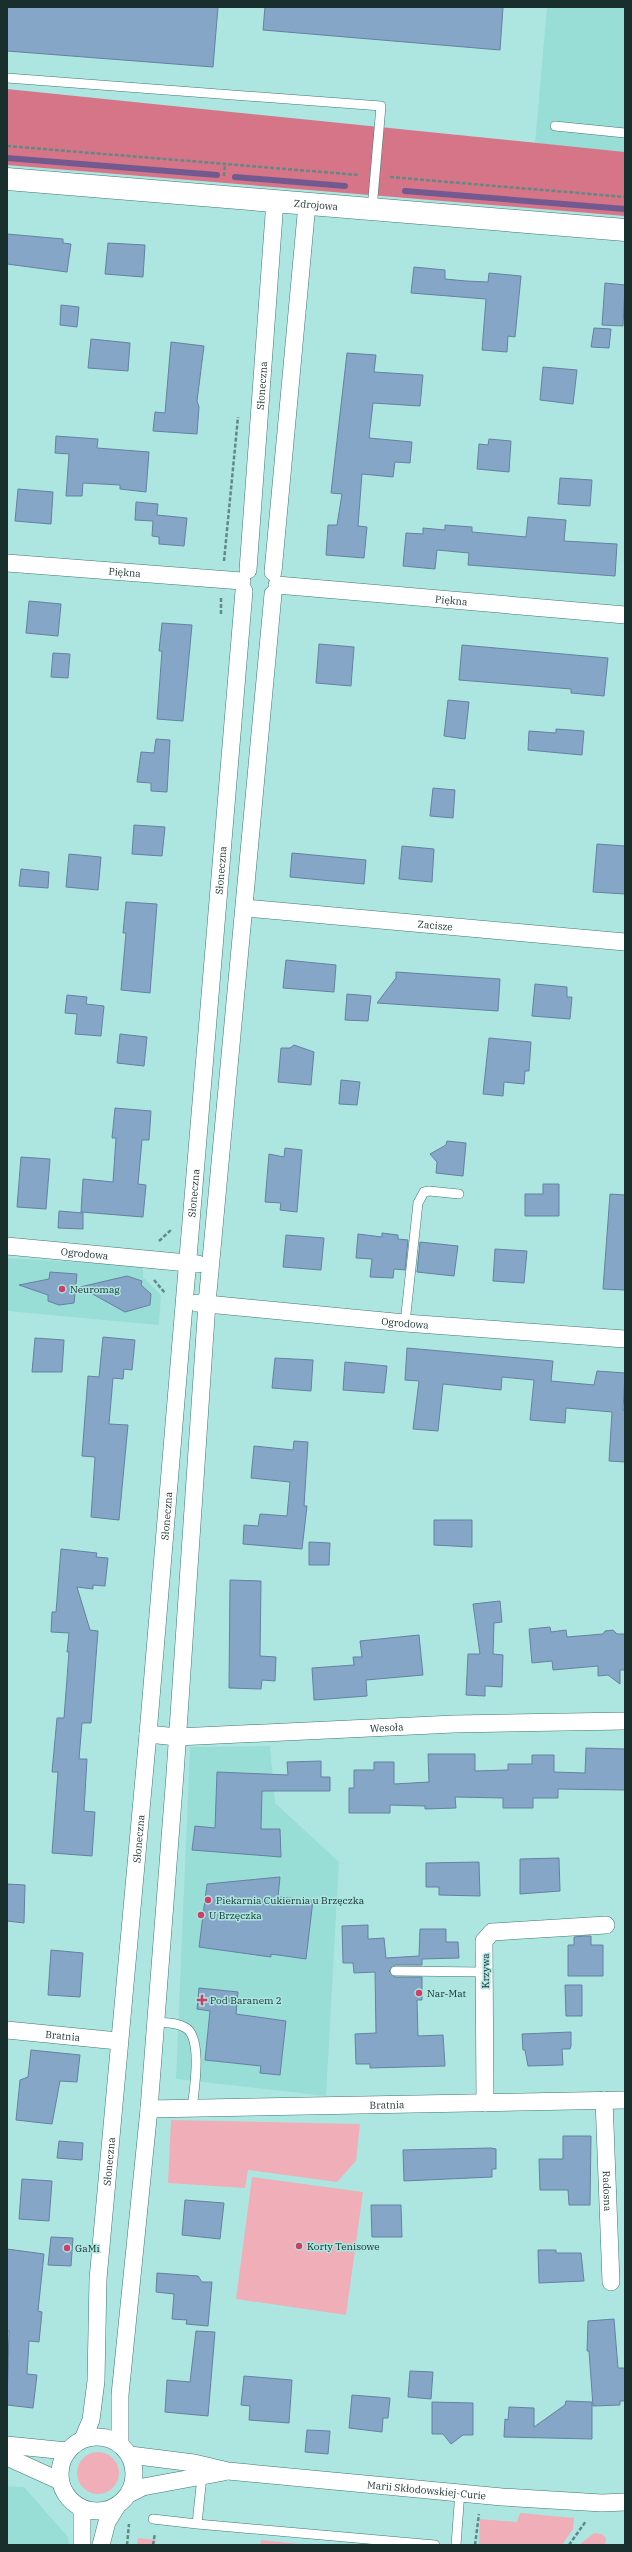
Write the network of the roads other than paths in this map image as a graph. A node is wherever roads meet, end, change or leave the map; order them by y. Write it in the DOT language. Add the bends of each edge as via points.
graph roads {
  1 [pos="7,78"];
  2 [pos="555,126"];
  3 [pos="625,133"];
  4 [pos="7,179"];
  5 [pos="275,201"];
  6 [pos="307,204"];
  7 [pos="372,209"];
  8 [pos="625,230"];
  9 [pos="7,563"];
  10 [pos="245,580"];
  11 [pos="274,583"];
  12 [pos="625,615"];
  13 [pos="245,908"];
  14 [pos="625,942"];
  15 [pos="459,1194"];
  16 [pos="7,1246"];
  17 [pos="188,1263"];
  18 [pos="211,1265"];
  19 [pos="185,1302"];
  20 [pos="207,1303"];
  21 [pos="405,1323"];
  22 [pos="625,1339"];
  23 [pos="625,1721"];
  24 [pos="148,1734"];
  25 [pos="178,1736"];
  26 [pos="606,1925"];
  27 [pos="395,1971"];
  28 [pos="485,1972"];
  29 [pos="155,2022"];
  30 [pos="7,2030"];
  31 [pos="118,2041"];
  32 [pos="604,2100"];
  33 [pos="625,2100"];
  34 [pos="486,2103"];
  35 [pos="149,2109"];
  36 [pos="192,2109"];
  37 [pos="611,2282"];
  38 [pos="83,2439"];
  39 [pos="7,2445"];
  40 [pos="125,2449"];
  41 [pos="67,2451"];
  42 [pos="7,2457"];
  43 [pos="228,2471"];
  44 [pos="202,2476"];
  45 [pos="60,2481"];
  46 [pos="460,2492"];
  47 [pos="129,2494"];
  48 [pos="625,2502"];
  49 [pos="117,2506"];
  50 [pos="82,2508"];
  51 [pos="153,2518"];
  52 [pos="197,2524"];
  53 [pos="82,2545"];
  54 [pos="101,2545"];
  55 [pos="436,2545"];
  56 [pos="456,2545"];
  1 -- 7 [label="lane" via="381,106"];
  2 -- 3 [label="lane"];
  4 -- 5 [label="street, Zdrojowa"];
  5 -- 6 [label="street, Zdrojowa"];
  5 -- 10 [label="street, Słoneczna"];
  6 -- 7 [label="street, Zdrojowa"];
  6 -- 11 [label="street"];
  7 -- 8 [label="street, Zdrojowa"];
  9 -- 10 [label="street, Piękna"];
  10 -- 11 [label="street" via="252,566 264,565"];
  10 -- 11 [label="street" via="252,598 258,600 268,597"];
  10 -- 17 [label="street, Słoneczna"];
  11 -- 12 [label="street, Piękna"];
  11 -- 13 [label="street"];
  13 -- 14 [label="street, Zacisze"];
  13 -- 18 [label="street"];
  15 -- 21 [label="lane" via="424,1192 418,1203"];
  16 -- 17 [label="street, Ogrodowa"];
  17 -- 18 [label="street, Ogrodowa"];
  17 -- 19 [label="street, Słoneczna"];
  18 -- 20 [label="street"];
  19 -- 20 [label="street, Ogrodowa"];
  19 -- 24 [label="street, Słoneczna"];
  20 -- 21 [label="street, Ogrodowa"];
  20 -- 25 [label="street"];
  21 -- 22 [label="street, Ogrodowa"];
  23 -- 25 [label="street, Wesoła" via="454,1724"];
  24 -- 25 [label="street, Wesoła"];
  24 -- 31 [label="street, Słoneczna"];
  25 -- 29 [label="street"];
  26 -- 28 [label="street, Krzywa" via="492,1932 484,1941"];
  27 -- 28 [label="lane"];
  28 -- 34 [label="street, Krzywa"];
  29 -- 35 [label="street"];
  29 -- 36 [label="lane" via="177,2024 186,2028 196,2045"];
  30 -- 31 [label="street, Bratnia"];
  31 -- 38 [label="street, Słoneczna" via="98,2278 96,2381 91,2420"];
  32 -- 33 [label="street, Bratnia"];
  32 -- 34 [label="street, Bratnia"];
  32 -- 37 [label="street, Radosna"];
  34 -- 36 [label="street, Bratnia"];
  35 -- 36 [label="street, Bratnia"];
  35 -- 40 [label="street" via="120,2395"];
  38 -- 40 [label="street" via="102,2436"];
  38 -- 41 [label="street"];
  39 -- 41 [label="street"];
  40 -- 43 [label="street"];
  40 -- 47 [label="street" via="135,2474"];
  41 -- 45 [label="street" via="62,2460"];
  42 -- 45 [label="street"];
  43 -- 44 [label="street"];
  43 -- 46 [label="street, Marii Skłodowskiej-Curie"];
  44 -- 47 [label="street" via="143,2487"];
  44 -- 52 [label="lane"];
  45 -- 50 [label="street" via="72,2501"];
  46 -- 48 [label="street, Marii Skłodowskiej-Curie" via="602,2503"];
  46 -- 56 [label="lane"];
  47 -- 49 [label="street"];
  49 -- 50 [label="street" via="94,2511"];
  49 -- 54 [label="street" via="107,2522"];
  50 -- 53 [label="street"];
  51 -- 52 [label="lane"];
  52 -- 55 [label="lane"];
}
